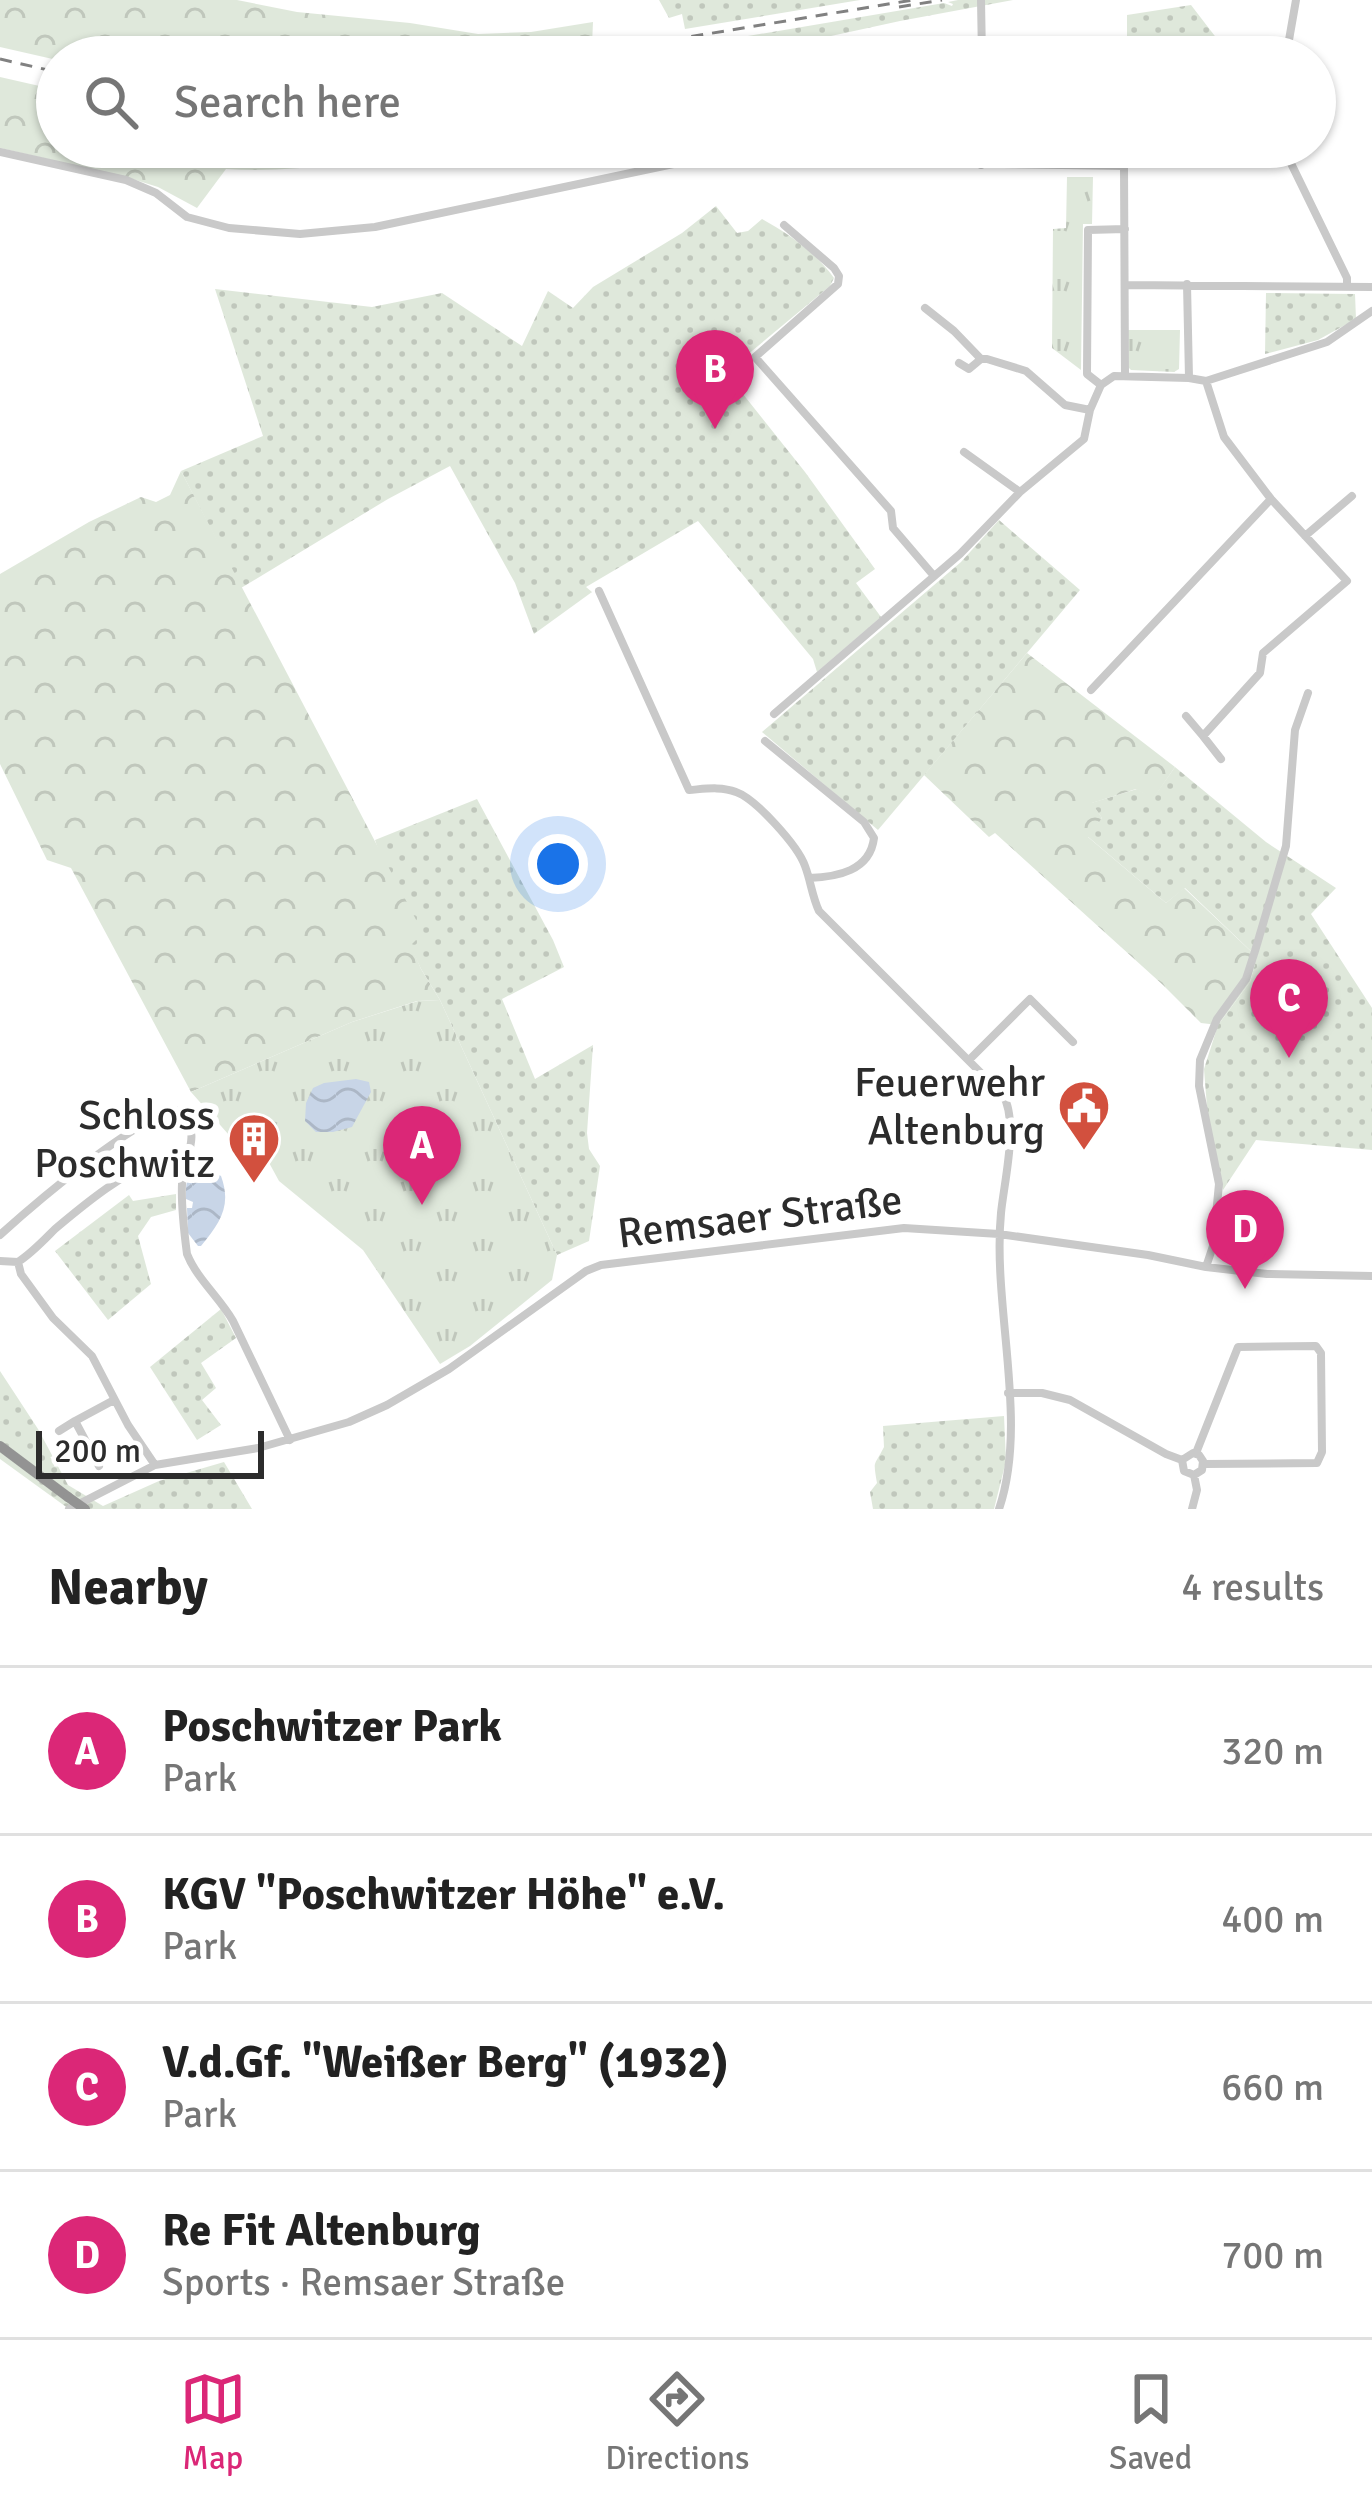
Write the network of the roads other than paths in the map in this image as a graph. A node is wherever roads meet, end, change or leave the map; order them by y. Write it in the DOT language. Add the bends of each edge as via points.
graph roads {
  1 [pos="981,0"];
  2 [pos="1296,0"];
  3 [pos="982,36"];
  4 [pos="1290,36"];
  5 [pos="0,152"];
  6 [pos="36,160"];
  7 [pos="72,168"];
  8 [pos="654,168"];
  9 [pos="1124,168"];
  10 [pos="1293,168"];
  11 [pos="784,225"];
  12 [pos="1125,229"];
  13 [pos="1125,284"];
  14 [pos="1187,284"];
  15 [pos="1347,286"];
  16 [pos="1372,286"];
  17 [pos="925,308"];
  18 [pos="1372,311"];
  19 [pos="981,359"];
  20 [pos="959,363"];
  21 [pos="1125,376"];
  22 [pos="1189,378"];
  23 [pos="1206,381"];
  24 [pos="1101,386"];
  25 [pos="1090,410"];
  26 [pos="964,452"];
  27 [pos="1020,492"];
  28 [pos="1352,496"];
  29 [pos="1271,499"];
  30 [pos="1305,536"];
  31 [pos="934,576"];
  32 [pos="598,591"];
  33 [pos="1091,690"];
  34 [pos="1308,692"];
  35 [pos="774,714"];
  36 [pos="1186,716"];
  37 [pos="1203,736"];
  38 [pos="765,740"];
  39 [pos="1221,759"];
  40 [pos="808,878"];
  41 [pos="1073,1042"];
  42 [pos="969,1060"];
  43 [pos="183,1173"];
  44 [pos="999,1234"];
  45 [pos="0,1235"];
  46 [pos="0,1262"];
  47 [pos="18,1262"];
  48 [pos="1206,1267"];
  49 [pos="1372,1276"];
  50 [pos="1008,1393"];
  51 [pos="114,1400"];
  52 [pos="75,1421"];
  53 [pos="59,1431"];
  54 [pos="290,1440"];
  55 [pos="0,1446"];
  56 [pos="1196,1453"];
  57 [pos="1182,1460"];
  58 [pos="1204,1464"];
  59 [pos="155,1465"];
  60 [pos="99,1466"];
  61 [pos="1194,1475"];
  62 [pos="68,1503"];
  63 [pos="85,1509"];
  64 [pos="999,1509"];
  65 [pos="1192,1509"];
  1 -- 3 [label="street"];
  2 -- 4 [label="street"];
  5 -- 6 [label="street"];
  7 -- 8 [label="street" via="126,180 187,217 300,234 375,227"];
  9 -- 12 [label="street"];
  10 -- 15 [label="street"];
  11 -- 31 [label="street" via="834,268 838,284 755,358 891,511 893,528"];
  12 -- 13 [label="street"];
  12 -- 24 [label="street" via="1088,230 1087,374"];
  13 -- 14 [label="street"];
  13 -- 21 [label="street"];
  14 -- 15 [label="street"];
  14 -- 22 [label="street"];
  15 -- 16 [label="street"];
  17 -- 19 [label="street"];
  18 -- 23 [label="street" via="1327,342"];
  19 -- 20 [label="street" via="969,370"];
  19 -- 25 [label="street" via="1026,371 1066,405"];
  21 -- 22 [label="street"];
  21 -- 24 [label="street"];
  22 -- 23 [label="street"];
  23 -- 29 [label="street" via="1224,437"];
  24 -- 25 [label="street"];
  25 -- 27 [label="street" via="1084,439"];
  26 -- 27 [label="street"];
  27 -- 31 [label="street"];
  28 -- 30 [label="street"];
  29 -- 30 [label="street"];
  29 -- 33 [label="street"];
  30 -- 37 [label="street" via="1347,580 1263,653 1260,673"];
  31 -- 35 [label="street"];
  32 -- 40 [label="street" via="689,790 742,793 798,850"];
  34 -- 48 [label="street" via="1295,730 1286,846 1256,951 1200,1060 1219,1184"];
  36 -- 37 [label="street"];
  37 -- 39 [label="street"];
  38 -- 40 [label="street" via="874,838 850,871"];
  40 -- 42 [label="street" via="819,911"];
  41 -- 42 [label="street" via="1030,999"];
  42 -- 44 [label="street" via="1009,1105"];
  43 -- 45 [label="street" via="193,1140 188,1121 171,1110 75,1172"];
  43 -- 47 [label="street" via="163,1157 147,1163"];
  43 -- 54 [label="street" via="190,1264 223,1304"];
  44 -- 48 [label="street, Remsaer Straße"];
  44 -- 50 [label="street"];
  44 -- 54 [label="street, Remsaer Straße" via="904,1228 601,1265 420,1388"];
  46 -- 47 [label="street"];
  47 -- 51 [label="street" via="52,1318 92,1356"];
  48 -- 49 [label="street, Remsaer Straße"];
  50 -- 57 [label="street" via="1070,1400"];
  50 -- 64 [label="street" via="1011,1458"];
  51 -- 52 [label="street"];
  51 -- 59 [label="street"];
  52 -- 53 [label="street"];
  52 -- 60 [label="street"];
  54 -- 59 [label="street, Remsaer Straße"];
  55 -- 62 [label="highway"];
  56 -- 57 [label="street"];
  56 -- 58 [label="street"];
  56 -- 58 [label="street" via="1238,1347 1316,1346 1322,1353 1318,1462"];
  57 -- 61 [label="street"];
  58 -- 61 [label="street"];
  59 -- 62 [label="street, Remsaer Straße"];
  61 -- 65 [label="street"];
  62 -- 63 [label="highway, bridge"];
}
